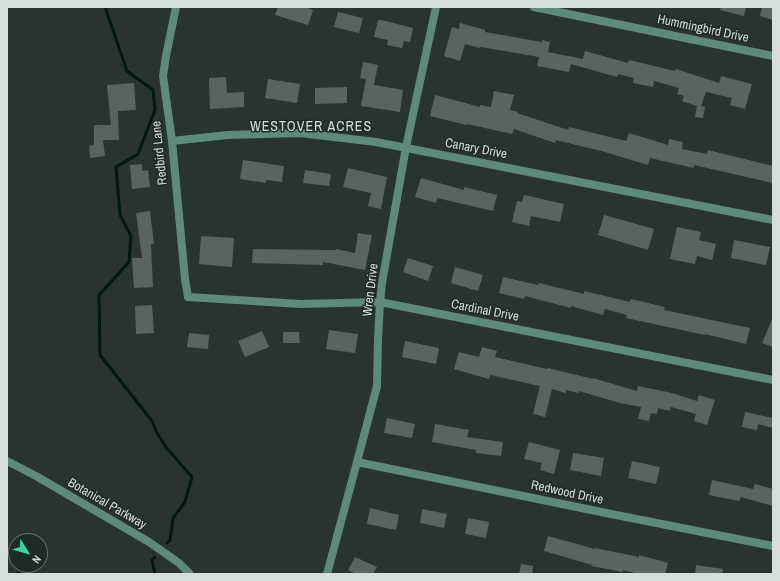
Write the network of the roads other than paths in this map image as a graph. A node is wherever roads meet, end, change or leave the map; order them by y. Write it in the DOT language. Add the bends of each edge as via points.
graph roads {
  1 [pos="176,7"];
  2 [pos="436,7"];
  3 [pos="534,7"];
  4 [pos="773,56"];
  5 [pos="172,141"];
  6 [pos="406,147"];
  7 [pos="773,220"];
  8 [pos="188,297"];
  9 [pos="380,302"];
  10 [pos="773,380"];
  11 [pos="7,461"];
  12 [pos="357,462"];
  13 [pos="773,546"];
  14 [pos="190,574"];
  15 [pos="327,574"];
  1 -- 5 [label="street, Redbird Lane" via="163,76"];
  2 -- 6 [label="street, Wren Drive"];
  3 -- 4 [label="street, Hummingbird Drive"];
  5 -- 6 [label="street, Canary Drive" via="228,135 300,133"];
  5 -- 8 [label="street, Redbird Lane"];
  6 -- 7 [label="street, Canary Drive"];
  6 -- 9 [label="street, Wren Drive"];
  8 -- 9 [label="street, Cardinal Drive" via="301,304"];
  9 -- 10 [label="street, Cardinal Drive"];
  9 -- 12 [label="street, Wren Drive" via="377,386"];
  11 -- 14 [label="street, Botanical Parkway" via="149,542"];
  12 -- 13 [label="street, Redwood Drive"];
  12 -- 15 [label="street, Wren Drive"];
}
